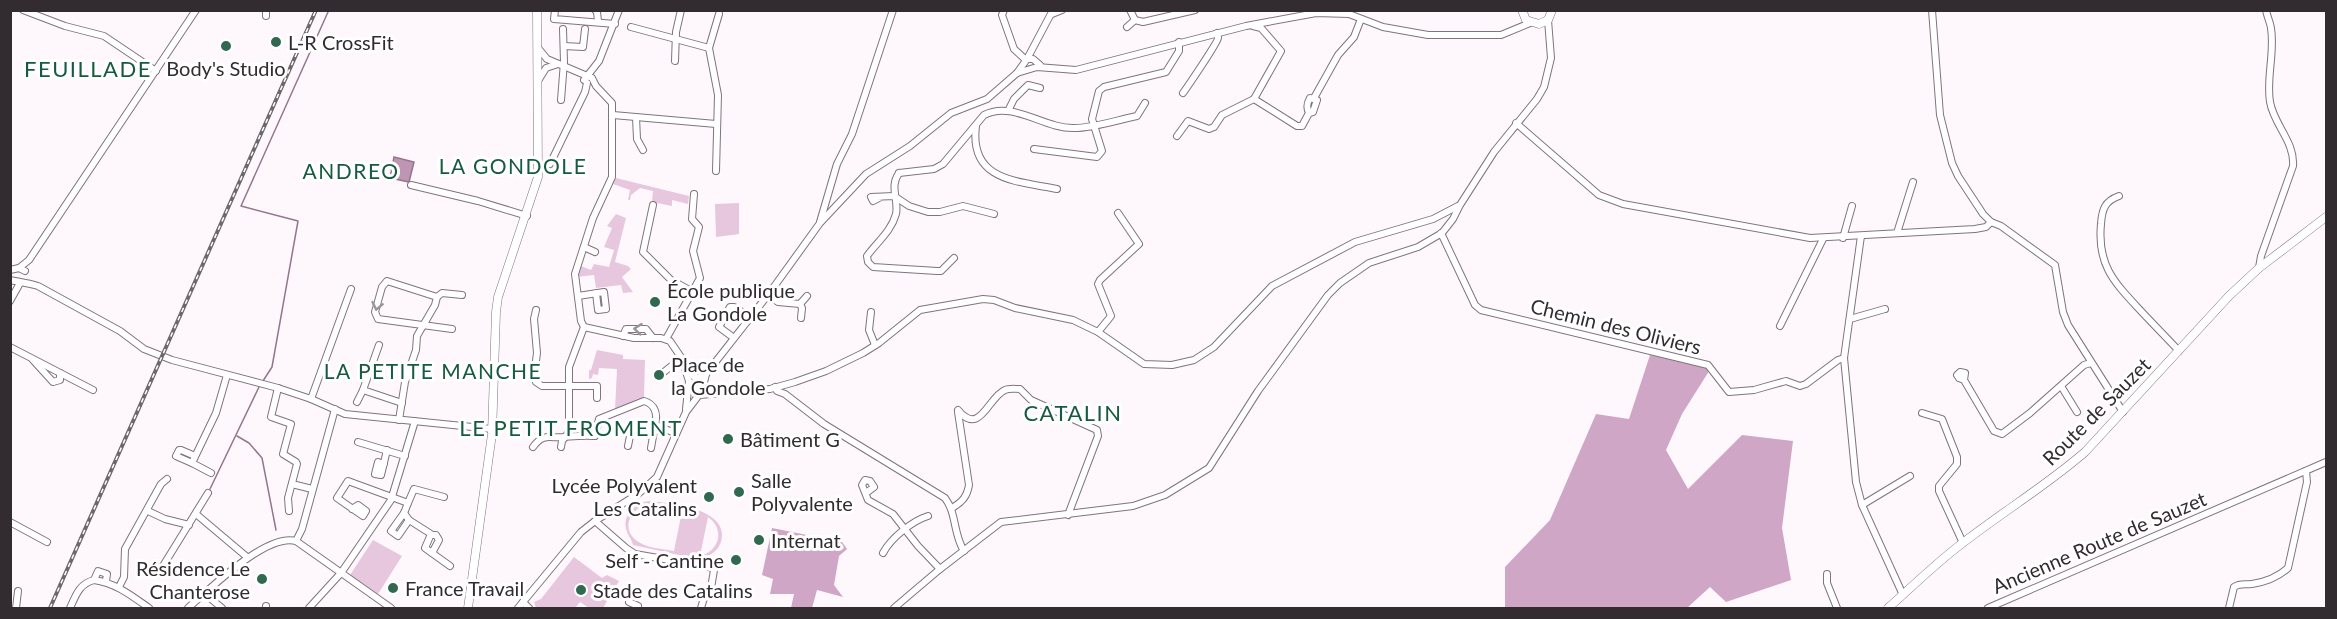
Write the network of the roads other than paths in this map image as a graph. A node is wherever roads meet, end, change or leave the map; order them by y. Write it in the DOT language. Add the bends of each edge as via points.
graph roads {
  1 [pos="23,10"];
  2 [pos="196,10"];
  3 [pos="537,10"];
  4 [pos="555,10"];
  5 [pos="595,10"];
  6 [pos="619,10"];
  7 [pos="681,10"];
  8 [pos="892,10"];
  9 [pos="1004,10"];
  10 [pos="1062,10"];
  11 [pos="1130,10"];
  12 [pos="1195,10"];
  13 [pos="1560,10"];
  14 [pos="1932,10"];
  15 [pos="2266,11"];
  16 [pos="1053,12"];
  17 [pos="1522,13"];
  18 [pos="719,15"];
  19 [pos="1551,15"];
  20 [pos="1361,19"];
  21 [pos="1135,20"];
  22 [pos="598,21"];
  23 [pos="615,24"];
  24 [pos="1535,24"];
  25 [pos="1246,26"];
  26 [pos="631,27"];
  27 [pos="1127,27"];
  28 [pos="563,29"];
  29 [pos="585,29"];
  30 [pos="1510,32"];
  31 [pos="1217,33"];
  32 [pos="675,39"];
  33 [pos="1179,42"];
  34 [pos="1550,44"];
  35 [pos="564,46"];
  36 [pos="537,47"];
  37 [pos="709,48"];
  38 [pos="547,59"];
  39 [pos="675,62"];
  40 [pos="1029,63"];
  41 [pos="540,64"];
  42 [pos="561,64"];
  43 [pos="156,71"];
  44 [pos="591,82"];
  45 [pos="1040,88"];
  46 [pos="1183,93"];
  47 [pos="987,99"];
  48 [pos="1254,99"];
  49 [pos="561,100"];
  50 [pos="978,103"];
  51 [pos="1145,103"];
  52 [pos="992,111"];
  53 [pos="1008,111"];
  54 [pos="984,114"];
  55 [pos="613,115"];
  56 [pos="636,117"];
  57 [pos="1516,123"];
  58 [pos="716,124"];
  59 [pos="976,126"];
  60 [pos="1093,126"];
  61 [pos="1177,136"];
  62 [pos="1034,149"];
  63 [pos="643,150"];
  64 [pos="892,159"];
  65 [pos="550,164"];
  66 [pos="716,171"];
  67 [pos="898,173"];
  68 [pos="1913,182"];
  69 [pos="411,185"];
  70 [pos="1056,189"];
  71 [pos="694,194"];
  72 [pos="894,196"];
  73 [pos="2119,196"];
  74 [pos="879,198"];
  75 [pos="653,205"];
  76 [pos="1460,205"];
  77 [pos="909,206"];
  78 [pos="1852,206"];
  79 [pos="896,212"];
  80 [pos="1118,213"];
  81 [pos="994,214"];
  82 [pos="527,216"];
  83 [pos="2326,217"];
  84 [pos="1991,222"];
  85 [pos="820,223"];
  86 [pos="1442,233"];
  87 [pos="1897,233"];
  88 [pos="1862,236"];
  89 [pos="1843,238"];
  90 [pos="1823,239"];
  91 [pos="584,247"];
  92 [pos="596,252"];
  93 [pos="954,258"];
  94 [pos="2259,268"];
  95 [pos="18,276"];
  96 [pos="351,289"];
  97 [pos="693,292"];
  98 [pos="596,293"];
  99 [pos="462,295"];
  100 [pos="578,296"];
  101 [pos="768,296"];
  102 [pos="807,296"];
  103 [pos="437,297"];
  104 [pos="10,301"];
  105 [pos="800,304"];
  106 [pos="1885,309"];
  107 [pos="536,310"];
  108 [pos="871,312"];
  109 [pos="750,317"];
  110 [pos="801,318"];
  111 [pos="1850,319"];
  112 [pos="424,325"];
  113 [pos="1780,326"];
  114 [pos="584,327"];
  115 [pos="452,329"];
  116 [pos="1098,332"];
  117 [pos="623,336"];
  118 [pos="653,338"];
  119 [pos="734,338"];
  120 [pos="666,339"];
  121 [pos="379,345"];
  122 [pos="875,345"];
  123 [pos="10,347"];
  124 [pos="2179,351"];
  125 [pos="31,357"];
  126 [pos="1844,358"];
  127 [pos="680,359"];
  128 [pos="2091,363"];
  129 [pos="60,373"];
  130 [pos="706,374"];
  131 [pos="227,375"];
  132 [pos="659,376"];
  133 [pos="698,379"];
  134 [pos="1964,380"];
  135 [pos="688,383"];
  136 [pos="569,386"];
  137 [pos="779,386"];
  138 [pos="2061,386"];
  139 [pos="278,388"];
  140 [pos="93,390"];
  141 [pos="363,390"];
  142 [pos="688,394"];
  143 [pos="713,394"];
  144 [pos="698,397"];
  145 [pos="597,398"];
  146 [pos="311,399"];
  147 [pos="357,402"];
  148 [pos="402,404"];
  149 [pos="335,409"];
  150 [pos="686,412"];
  151 [pos="2077,412"];
  152 [pos="2123,412"];
  153 [pos="1922,413"];
  154 [pos="399,420"];
  155 [pos="415,421"];
  156 [pos="655,425"];
  157 [pos="492,429"];
  158 [pos="675,433"];
  159 [pos="567,437"];
  160 [pos="358,442"];
  161 [pos="628,446"];
  162 [pos="533,447"];
  163 [pos="561,447"];
  164 [pos="651,448"];
  165 [pos="387,450"];
  166 [pos="405,456"];
  167 [pos="2326,462"];
  168 [pos="384,464"];
  169 [pos="2306,471"];
  170 [pos="211,473"];
  171 [pos="1910,476"];
  172 [pos="167,479"];
  173 [pos="292,484"];
  174 [pos="312,489"];
  175 [pos="208,493"];
  176 [pos="866,493"];
  177 [pos="444,497"];
  178 [pos="393,498"];
  179 [pos="408,503"];
  180 [pos="1862,505"];
  181 [pos="952,508"];
  182 [pos="352,509"];
  183 [pos="148,511"];
  184 [pos="289,511"];
  185 [pos="404,513"];
  186 [pos="196,514"];
  187 [pos="1068,515"];
  188 [pos="928,516"];
  189 [pos="409,520"];
  190 [pos="595,520"];
  191 [pos="10,522"];
  192 [pos="189,525"];
  193 [pos="906,529"];
  194 [pos="293,540"];
  195 [pos="47,542"];
  196 [pos="1963,543"];
  197 [pos="964,551"];
  198 [pos="883,553"];
  199 [pos="247,557"];
  200 [pos="450,566"];
  201 [pos="940,569"];
  202 [pos="341,573"];
  203 [pos="158,574"];
  204 [pos="1827,574"];
  205 [pos="119,587"];
  206 [pos="18,591"];
  207 [pos="205,594"];
  208 [pos="1903,595"];
  209 [pos="523,606"];
  210 [pos="311,608"];
  211 [pos="16,609"];
  212 [pos="70,609"];
  213 [pos="149,609"];
  214 [pos="188,609"];
  215 [pos="222,609"];
  216 [pos="391,609"];
  217 [pos="466,609"];
  218 [pos="701,609"];
  219 [pos="894,609"];
  220 [pos="1837,609"];
  221 [pos="1888,609"];
  222 [pos="1988,609"];
  223 [pos="2229,609"];
  1 -- 43 [label="street" via="104,36"];
  2 -- 43 [label="street"];
  3 -- 36 [label="main road"];
  4 -- 22 [label="street" via="554,19"];
  5 -- 22 [label="street"];
  6 -- 23 [label="street"];
  7 -- 32 [label="street"];
  8 -- 85 [label="street"];
  9 -- 40 [label="street" via="1002,15 1014,49"];
  10 -- 16 [label="street"];
  11 -- 21 [label="street"];
  12 -- 21 [label="street" via="1143,22"];
  13 -- 19 [label="main road"];
  14 -- 84 [label="street" via="1940,115 1952,163"];
  15 -- 94 [label="street" via="2271,29 2270,103 2294,155"];
  16 -- 40 [label="street"];
  17 -- 24 [label="main road"];
  17 -- 30 [label="street"];
  18 -- 37 [label="street"];
  19 -- 24 [label="main road"];
  19 -- 34 [label="street"];
  20 -- 25 [label="street" via="1349,14 1322,13"];
  20 -- 30 [label="street" via="1428,35 1486,37"];
  20 -- 48 [label="street" via="1354,37 1338,55 1314,98 1317,104 1304,123 1297,126"];
  21 -- 27 [label="street"];
  22 -- 23 [label="street"];
  23 -- 44 [label="street"];
  24 -- 30 [label="street"];
  24 -- 34 [label="street"];
  25 -- 31 [label="street"];
  25 -- 48 [label="street" via="1261,28 1281,51"];
  26 -- 32 [label="street"];
  28 -- 35 [label="street"];
  29 -- 35 [label="street" via="583,46"];
  31 -- 33 [label="street"];
  31 -- 46 [label="street" via="1214,47"];
  32 -- 37 [label="street"];
  32 -- 39 [label="street"];
  33 -- 40 [label="street" via="1076,70"];
  33 -- 60 [label="street" via="1179,51 1166,72 1099,91"];
  34 -- 57 [label="street" via="1550,66 1544,87"];
  35 -- 42 [label="street"];
  36 -- 38 [label="street"];
  36 -- 41 [label="main road"];
  37 -- 58 [label="street" via="718,95"];
  38 -- 41 [label="street"];
  38 -- 42 [label="street"];
  40 -- 47 [label="street"];
  41 -- 42 [label="street"];
  41 -- 82 [label="main road" via="538,177"];
  42 -- 44 [label="street"];
  42 -- 49 [label="street"];
  43 -- 95 [label="street"];
  44 -- 55 [label="street" via="612,103"];
  44 -- 65 [label="street"];
  45 -- 53 [label="street" via="1028,85"];
  47 -- 50 [label="street"];
  47 -- 52 [label="street"];
  48 -- 61 [label="street" via="1222,115 1209,129 1188,121"];
  50 -- 54 [label="street"];
  50 -- 64 [label="street" via="951,113"];
  51 -- 60 [label="street" via="1137,116"];
  52 -- 53 [label="street"];
  52 -- 54 [label="street"];
  53 -- 60 [label="street" via="1060,127"];
  54 -- 59 [label="street"];
  55 -- 56 [label="street"];
  55 -- 91 [label="street" via="612,177"];
  56 -- 58 [label="street"];
  56 -- 63 [label="street" via="637,139"];
  57 -- 76 [label="street"];
  57 -- 90 [label="street" via="1599,195 1612,201"];
  58 -- 66 [label="street"];
  59 -- 67 [label="street" via="934,169"];
  59 -- 70 [label="street" via="977,151 987,169 1000,177"];
  60 -- 62 [label="street" via="1102,151 1097,157"];
  64 -- 67 [label="street"];
  64 -- 85 [label="street" via="866,174"];
  67 -- 72 [label="street" via="893,183"];
  68 -- 87 [label="street"];
  69 -- 82 [label="street"];
  71 -- 97 [label="street" via="692,219 699,227 693,251 700,278"];
  72 -- 74 [label="street"];
  72 -- 77 [label="street"];
  72 -- 79 [label="street"];
  73 -- 124 [label="street" via="2109,199 2101,218 2106,268 2118,288"];
  75 -- 97 [label="street" via="643,252 671,280"];
  76 -- 86 [label="street"];
  76 -- 116 [label="street" via="1433,219 1355,242 1272,286 1214,347 1194,360 1173,365 1144,364"];
  77 -- 79 [label="street"];
  77 -- 81 [label="street" via="928,212 963,206"];
  78 -- 89 [label="street"];
  79 -- 93 [label="street" via="882,240 867,256 870,265 941,271"];
  80 -- 116 [label="street" via="1139,244 1098,284 1111,316"];
  82 -- 157 [label="main road" via="495,312"];
  83 -- 94 [label="main road, Route de Sauzet"];
  84 -- 87 [label="street" via="1975,229"];
  84 -- 128 [label="street" via="2055,265 2068,326"];
  85 -- 101 [label="street"];
  86 -- 126 [label="street, Chemin des Oliviers" via="1475,305 1481,310 1708,365 1729,392 1786,381 1800,386"];
  86 -- 187 [label="street" via="1418,247 1368,263 1328,295 1209,468 1164,495 1133,506"];
  87 -- 88 [label="street"];
  88 -- 89 [label="street"];
  88 -- 111 [label="street"];
  89 -- 90 [label="street"];
  90 -- 113 [label="street"];
  91 -- 92 [label="street"];
  91 -- 100 [label="street" via="575,274"];
  94 -- 124 [label="main road, Route de Sauzet"];
  95 -- 104 [label="street"];
  95 -- 131 [label="street" via="120,331 150,352"];
  96 -- 146 [label="street"];
  97 -- 120 [label="street"];
  98 -- 100 [label="street"];
  99 -- 103 [label="street" via="442,292"];
  100 -- 114 [label="street"];
  101 -- 105 [label="street" via="777,302"];
  101 -- 109 [label="street"];
  102 -- 105 [label="street"];
  103 -- 112 [label="street"];
  103 -- 112 [label="street, one-way" via="384,283 375,312 378,319"];
  105 -- 110 [label="street"];
  106 -- 111 [label="street"];
  107 -- 136 [label="street" via="536,382 542,386"];
  108 -- 122 [label="street" via="869,330"];
  109 -- 119 [label="street"];
  109 -- 119 [label="street" via="730,307 719,327"];
  111 -- 126 [label="street"];
  112 -- 115 [label="street"];
  112 -- 148 [label="street" via="417,336"];
  114 -- 117 [label="street"];
  114 -- 136 [label="street" via="569,367"];
  116 -- 122 [label="street" via="1073,320 983,299 921,310"];
  117 -- 118 [label="street"];
  118 -- 117 [label="street, one-way" via="646,329 630,327"];
  118 -- 120 [label="street"];
  119 -- 130 [label="street"];
  120 -- 127 [label="street"];
  120 -- 133 [label="street"];
  121 -- 141 [label="street"];
  122 -- 137 [label="street" via="826,370"];
  123 -- 125 [label="street"];
  124 -- 152 [label="main road, Route de Sauzet"];
  125 -- 129 [label="street"];
  125 -- 129 [label="street" via="52,381 60,380"];
  126 -- 180 [label="street" via="1856,482"];
  127 -- 132 [label="street"];
  127 -- 135 [label="street"];
  128 -- 138 [label="street"];
  128 -- 152 [label="street"];
  129 -- 140 [label="street"];
  130 -- 133 [label="street"];
  130 -- 133 [label="street"];
  131 -- 139 [label="street"];
  131 -- 170 [label="street" via="216,413 194,460"];
  133 -- 135 [label="street"];
  133 -- 143 [label="street"];
  133 -- 144 [label="street"];
  134 -- 138 [label="street" via="1994,431 2002,434"];
  135 -- 142 [label="street"];
  136 -- 145 [label="street" via="597,386"];
  136 -- 159 [label="street"];
  137 -- 143 [label="street"];
  137 -- 181 [label="street" via="824,424 945,498"];
  138 -- 151 [label="street"];
  139 -- 146 [label="street"];
  139 -- 173 [label="street" via="271,417 291,424 283,454 296,462"];
  141 -- 147 [label="street"];
  141 -- 148 [label="street"];
  142 -- 144 [label="street"];
  142 -- 150 [label="street"];
  143 -- 144 [label="street"];
  144 -- 150 [label="street"];
  146 -- 149 [label="street"];
  148 -- 154 [label="street"];
  149 -- 154 [label="street" via="345,414"];
  149 -- 174 [label="street"];
  150 -- 158 [label="street"];
  152 -- 196 [label="main road, Route de Sauzet" via="2061,473"];
  153 -- 196 [label="street" via="1942,419 1957,457 1957,464 1939,491"];
  154 -- 155 [label="street"];
  155 -- 157 [label="street"];
  155 -- 166 [label="street"];
  156 -- 158 [label="street"];
  156 -- 159 [label="street" via="655,408 644,401 598,419 595,436"];
  156 -- 161 [label="street" via="635,423"];
  156 -- 164 [label="street"];
  157 -- 217 [label="main road"];
  158 -- 190 [label="street" via="657,477 638,494"];
  159 -- 162 [label="street" via="542,438"];
  159 -- 163 [label="street"];
  160 -- 165 [label="street"];
  165 -- 166 [label="street"];
  165 -- 168 [label="street"];
  166 -- 178 [label="street"];
  167 -- 169 [label="street, Ancienne Route de Sauzet"];
  169 -- 222 [label="street, Ancienne Route de Sauzet"];
  169 -- 223 [label="street" via="2288,568 2280,575 2234,587"];
  171 -- 180 [label="street"];
  172 -- 183 [label="street"];
  173 -- 174 [label="street"];
  173 -- 184 [label="street"];
  174 -- 194 [label="street"];
  175 -- 186 [label="street"];
  176 -- 193 [label="street" via="868,500 893,514"];
  177 -- 179 [label="street" via="414,489"];
  178 -- 179 [label="street"];
  178 -- 182 [label="street" via="348,481 337,498"];
  178 -- 202 [label="street"];
  179 -- 185 [label="street"];
  180 -- 208 [label="street"];
  181 -- 187 [label="street" via="963,501 969,485 958,408 964,418 981,416 1000,393 1020,389 1031,400 1097,430"];
  181 -- 197 [label="street"];
  183 -- 192 [label="street"];
  183 -- 205 [label="street" via="125,549 124,577"];
  185 -- 189 [label="street"];
  185 -- 189 [label="street" via="391,531 398,536"];
  186 -- 192 [label="street"];
  186 -- 199 [label="street"];
  187 -- 197 [label="street" via="1002,522"];
  188 -- 193 [label="street"];
  189 -- 200 [label="street" via="431,535 424,546"];
  190 -- 209 [label="street" via="581,532"];
  190 -- 218 [label="street" via="635,554 714,570"];
  191 -- 195 [label="street"];
  192 -- 203 [label="street"];
  193 -- 198 [label="street"];
  193 -- 201 [label="street"];
  194 -- 199 [label="street" via="283,540"];
  194 -- 202 [label="street"];
  196 -- 208 [label="main road, Route de Sauzet"];
  197 -- 201 [label="street"];
  199 -- 207 [label="street"];
  201 -- 219 [label="street"];
  202 -- 210 [label="street"];
  202 -- 216 [label="street"];
  204 -- 220 [label="street"];
  205 -- 212 [label="street" via="106,581 107,574 98,572 94,580 79,589"];
  205 -- 213 [label="street"];
  206 -- 211 [label="street"];
  207 -- 214 [label="street"];
  207 -- 215 [label="street"];
  208 -- 221 [label="main road, Route de Sauzet"];
}
